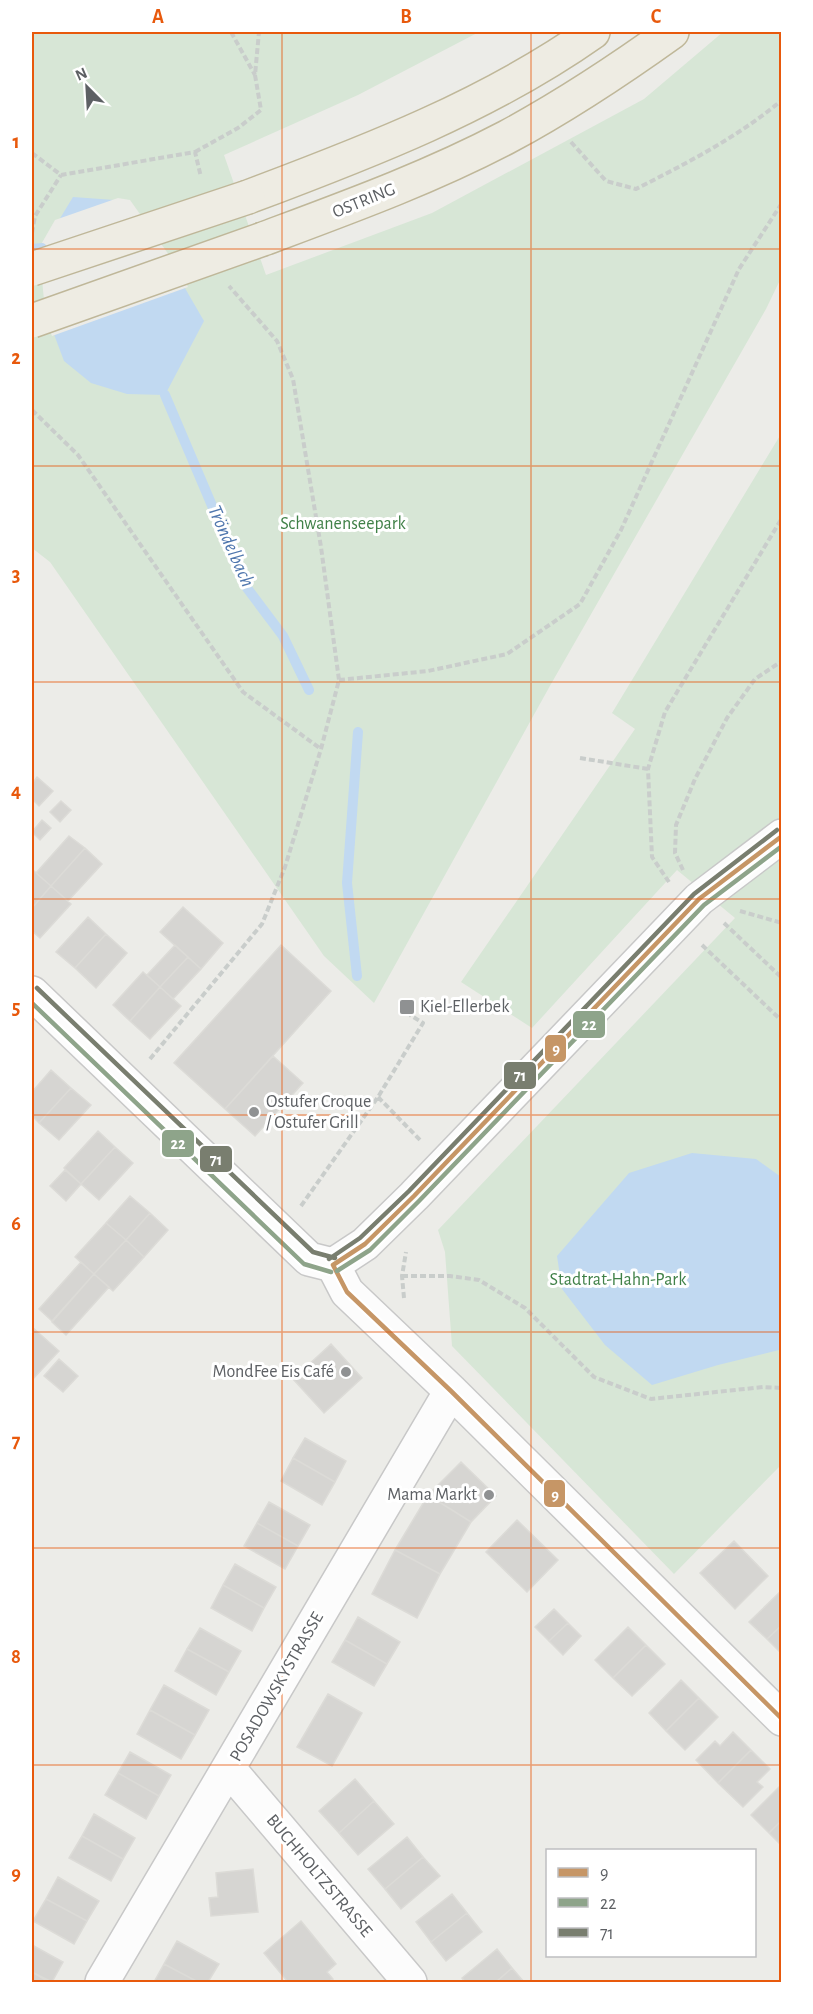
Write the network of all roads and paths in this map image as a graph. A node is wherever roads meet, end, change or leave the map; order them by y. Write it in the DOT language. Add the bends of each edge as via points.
graph roads {
  1 [pos="231,32"];
  2 [pos="259,32"];
  3 [pos="593,32"];
  4 [pos="672,32"];
  5 [pos="255,75"];
  6 [pos="782,99"];
  7 [pos="571,142"];
  8 [pos="195,152"];
  9 [pos="32,153"];
  10 [pos="61,175"];
  11 [pos="204,185"];
  12 [pos="782,202"];
  13 [pos="32,233"];
  14 [pos="32,269"];
  15 [pos="226,275"];
  16 [pos="32,321"];
  17 [pos="32,410"];
  18 [pos="782,518"];
  19 [pos="782,661"];
  20 [pos="339,680"];
  21 [pos="321,749"];
  22 [pos="580,758"];
  23 [pos="648,769"];
  24 [pos="782,836"];
  25 [pos="694,905"];
  26 [pos="782,978"];
  27 [pos="32,993"];
  28 [pos="410,1015"];
  29 [pos="782,1021"];
  30 [pos="129,1085"];
  31 [pos="378,1097"];
  32 [pos="444,1164"];
  33 [pos="414,1196"];
  34 [pos="281,1233"];
  35 [pos="333,1265"];
  36 [pos="402,1276"];
  37 [pos="407,1349"];
  38 [pos="782,1388"];
  39 [pos="451,1391"];
  40 [pos="782,1719"];
  41 [pos="229,1769"];
  42 [pos="102,1983"];
  43 [pos="410,1983"];
  1 -- 5 [label="path"];
  2 -- 5 [label="path"];
  3 -- 14 [label="highway, bridge" via="536,69 426,126 248,197"];
  4 -- 16 [label="highway, OSTRING, bridge" via="557,109 442,169 263,239"];
  5 -- 8 [label="path" via="261,110"];
  6 -- 7 [label="path" via="703,154 636,189 606,182"];
  8 -- 10 [label="path"];
  8 -- 11 [label="path"];
  9 -- 10 [label="path"];
  10 -- 13 [label="path" via="34,216"];
  12 -- 20 [label="path" via="739,269 621,530 579,604 507,654 428,671"];
  15 -- 20 [label="path" via="229,286 277,341 293,379"];
  17 -- 21 [label="path" via="78,455 243,692"];
  18 -- 23 [label="path" via="665,712"];
  19 -- 25 [label="path" via="755,679 727,718 676,825 675,853 690,883"];
  20 -- 21 [label="path"];
  21 -- 30 [label="path" via="285,867 262,924"];
  22 -- 23 [label="path"];
  23 -- 25 [label="path" via="652,857 674,890"];
  24 -- 25 [label="street"];
  25 -- 26 [label="path"];
  25 -- 29 [label="path"];
  25 -- 32 [label="street"];
  27 -- 30 [label="street"];
  28 -- 31 [label="path" via="423,1023"];
  30 -- 34 [label="street"];
  31 -- 32 [label="path"];
  31 -- 34 [label="path"];
  32 -- 33 [label="street"];
  33 -- 35 [label="street" via="365,1244"];
  33 -- 36 [label="path"];
  34 -- 35 [label="street" via="309,1259"];
  35 -- 37 [label="street" via="347,1292"];
  36 -- 37 [label="path"];
  36 -- 38 [label="path" via="479,1280 525,1308 594,1377 651,1399"];
  37 -- 39 [label="street"];
  39 -- 40 [label="street"];
  39 -- 41 [label="street, POSADOWSKYSTRASSE"];
  41 -- 42 [label="street, POSADOWSKYSTRASSE"];
  41 -- 43 [label="street, BUCHHOLTZSTRASSE"];
}
